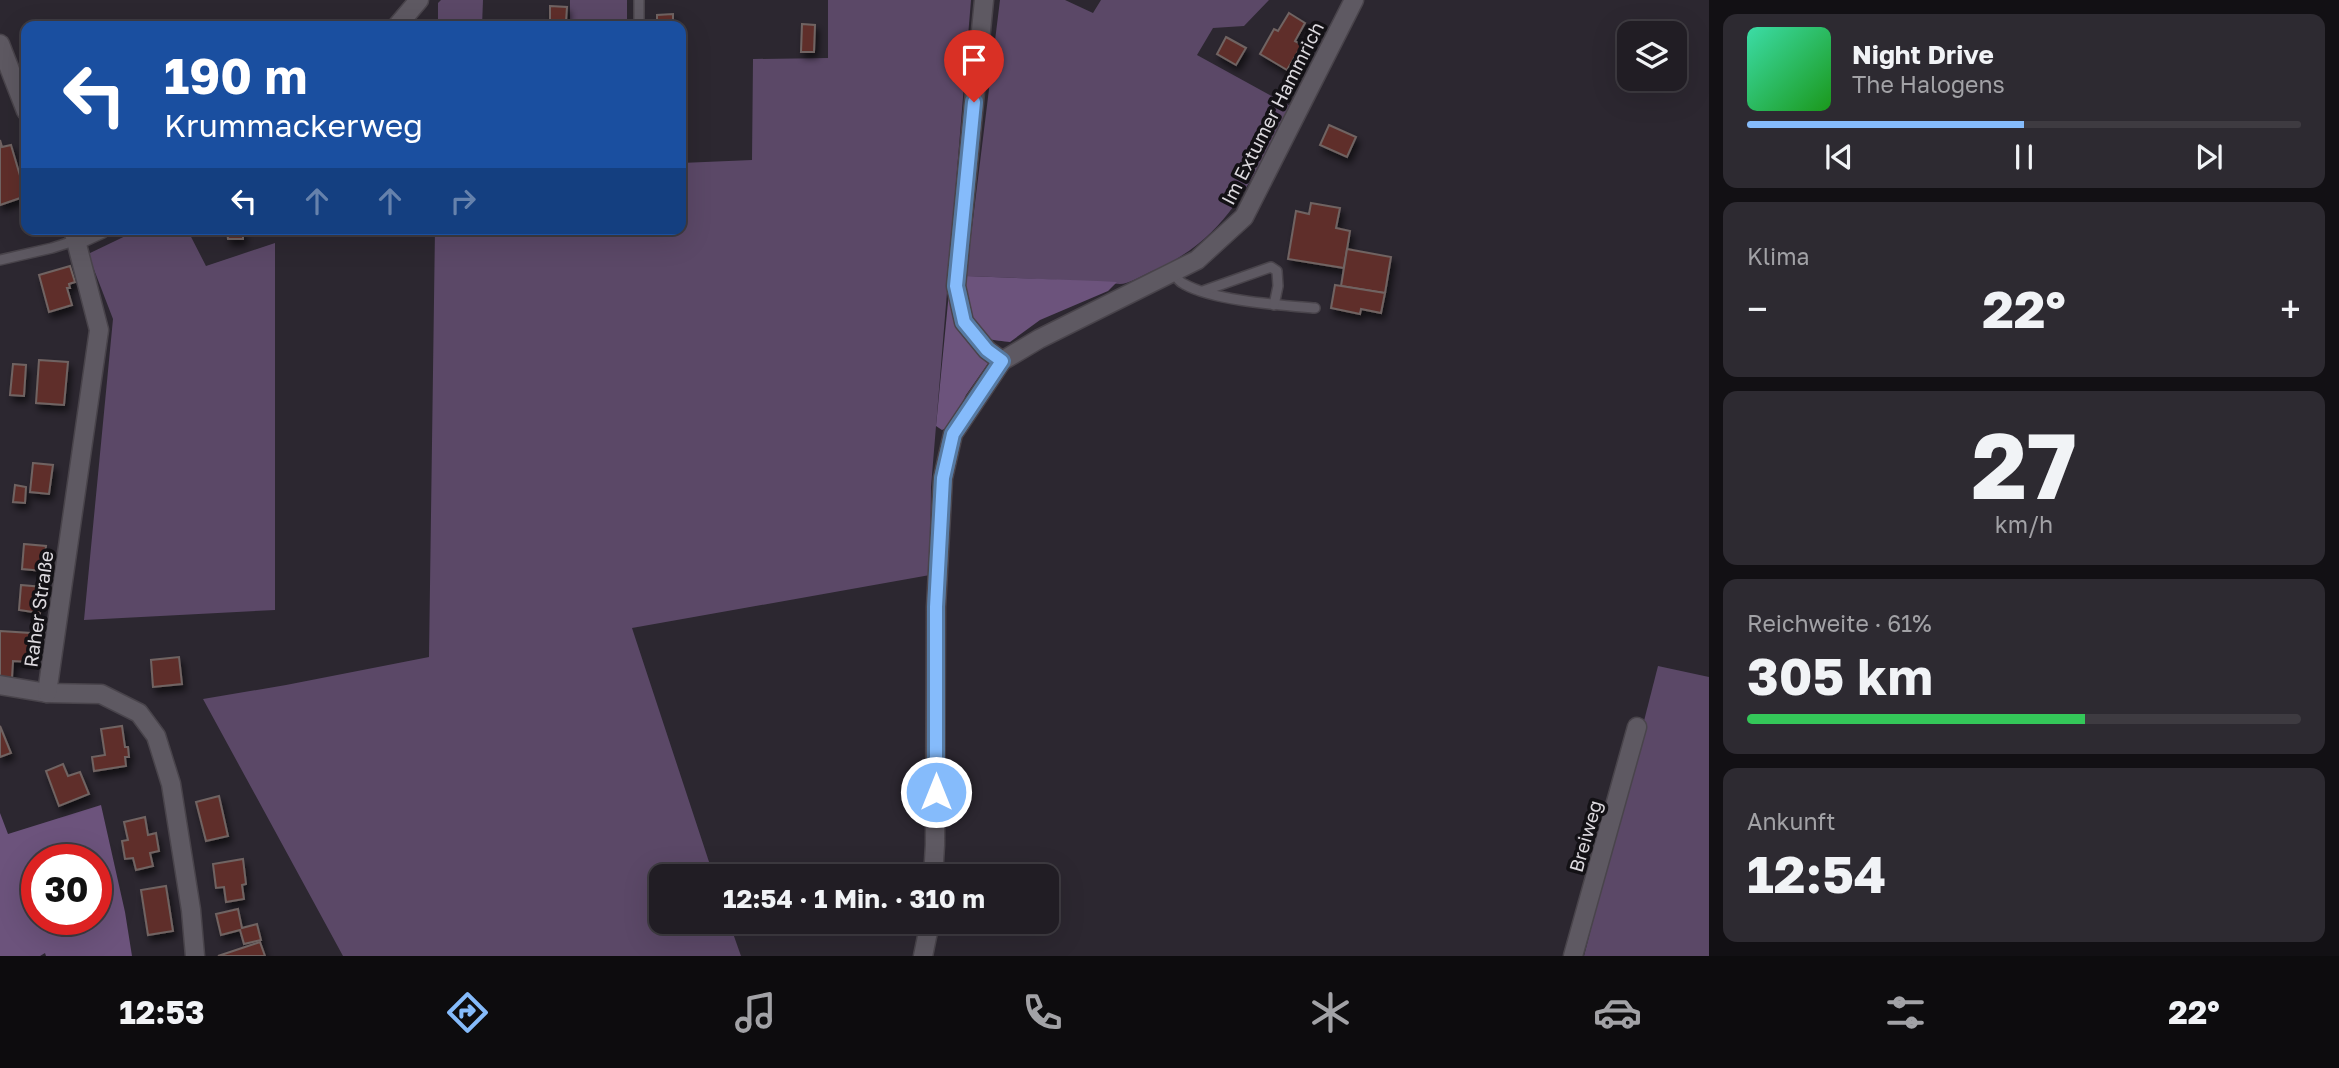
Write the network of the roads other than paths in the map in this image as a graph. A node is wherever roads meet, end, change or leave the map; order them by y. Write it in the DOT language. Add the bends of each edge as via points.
graph roads {
  1 [pos="419,0"];
  2 [pos="639,0"];
  3 [pos="984,0"];
  4 [pos="1354,0"];
  5 [pos="401,21"];
  6 [pos="639,21"];
  7 [pos="0,44"];
  8 [pos="21,98"];
  9 [pos="75,235"];
  10 [pos="1,256"];
  11 [pos="1173,272"];
  12 [pos="1202,291"];
  13 [pos="1274,305"];
  14 [pos="1315,308"];
  15 [pos="1002,361"];
  16 [pos="0,685"];
  17 [pos="47,693"];
  18 [pos="1637,727"];
  19 [pos="934,864"];
  20 [pos="928,934"];
  21 [pos="195,956"];
  22 [pos="923,956"];
  23 [pos="1573,956"];
  1 -- 5 [label="street"];
  2 -- 6 [label="lane"];
  3 -- 15 [label="street" via="956,286 964,322"];
  4 -- 11 [label="street, Im Extumer Hammrich" via="1244,217 1197,260"];
  7 -- 8 [label="street"];
  9 -- 10 [label="lane" via="52,248"];
  9 -- 17 [label="street, Raher Straße" via="99,331"];
  11 -- 12 [label="lane" via="1181,284"];
  11 -- 15 [label="street, Im Extumer Hammrich"];
  12 -- 13 [label="lane"];
  12 -- 13 [label="lane" via="1271,267 1277,271"];
  13 -- 14 [label="lane"];
  15 -- 19 [label="street" via="953,434 943,478 936,607"];
  16 -- 17 [label="street"];
  17 -- 21 [label="street, Raher Straße" via="101,694 139,713 156,736 171,784"];
  18 -- 23 [label="street, Breiweg"];
  20 -- 22 [label="street"];
}
